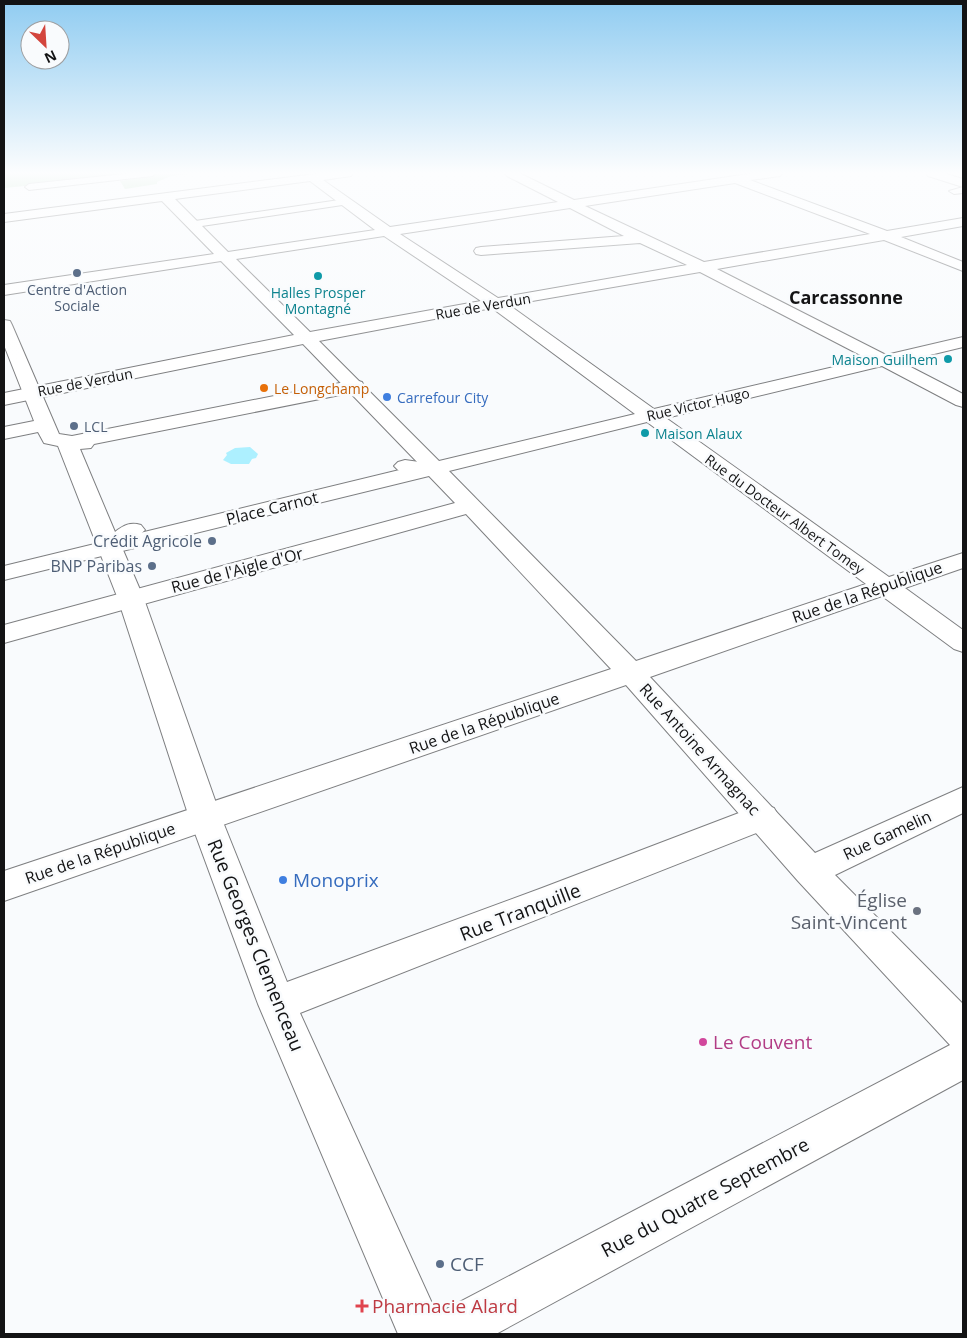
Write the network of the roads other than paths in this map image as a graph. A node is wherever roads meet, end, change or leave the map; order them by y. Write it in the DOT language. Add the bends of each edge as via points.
graph roads {
  1 [pos="206,235"];
  2 [pos="364,235"];
  3 [pos="392,235"];
  4 [pos="637,235"];
  5 [pos="882,235"];
  6 [pos="886,235"];
  7 [pos="642,238"];
  8 [pos="481,251"];
  9 [pos="227,256"];
  10 [pos="702,267"];
  11 [pos="963,267"];
  12 [pos="4,290"];
  13 [pos="495,304"];
  14 [pos="5,332"];
  15 [pos="306,338"];
  16 [pos="963,342"];
  17 [pos="883,360"];
  18 [pos="31,393"];
  19 [pos="348,393"];
  20 [pos="4,399"];
  21 [pos="963,401"];
  22 [pos="650,416"];
  23 [pos="44,426"];
  24 [pos="4,434"];
  25 [pos="67,443"];
  26 [pos="100,445"];
  27 [pos="404,466"];
  28 [pos="434,469"];
  29 [pos="471,506"];
  30 [pos="122,539"];
  31 [pos="963,560"];
  32 [pos="4,574"];
  33 [pos="885,586"];
  34 [pos="131,599"];
  35 [pos="4,634"];
  36 [pos="963,643"];
  37 [pos="631,673"];
  38 [pos="963,799"];
  39 [pos="763,817"];
  40 [pos="206,818"];
  41 [pos="810,871"];
  42 [pos="4,886"];
  43 [pos="277,1004"];
  44 [pos="963,1031"];
  45 [pos="963,1060"];
  46 [pos="422,1334"];
  47 [pos="448,1334"];
  1 -- 9 [label="street"];
  2 -- 9 [label="street"];
  3 -- 13 [label="street, Rue du Docteur Albert Tomey"];
  4 -- 7 [label="street"];
  5 -- 10 [label="street, Rue de Verdun"];
  6 -- 11 [label="street"];
  7 -- 8 [label="street"];
  7 -- 10 [label="street"];
  9 -- 12 [label="street"];
  9 -- 15 [label="street"];
  10 -- 13 [label="street, Rue de Verdun"];
  10 -- 17 [label="street"];
  13 -- 15 [label="street, Rue de Verdun"];
  13 -- 22 [label="street, Rue du Docteur Albert Tomey"];
  14 -- 18 [label="street"];
  15 -- 18 [label="street, Rue de Verdun"];
  15 -- 19 [label="street"];
  16 -- 17 [label="street, Rue Victor Hugo"];
  17 -- 21 [label="street"];
  17 -- 22 [label="street, Rue Victor Hugo"];
  18 -- 20 [label="street, Rue de Verdun"];
  18 -- 23 [label="street"];
  19 -- 25 [label="street"];
  19 -- 28 [label="street"];
  22 -- 28 [label="street, Rue Victor Hugo"];
  22 -- 33 [label="street, Rue du Docteur Albert Tomey"];
  23 -- 24 [label="street"];
  23 -- 25 [label="street" via="51,439"];
  25 -- 26 [label="street"];
  25 -- 30 [label="street"];
  27 -- 28 [label="street"];
  28 -- 29 [label="street, Rue Antoine Armagnac"];
  28 -- 30 [label="street, Place Carnot"];
  29 -- 34 [label="street, Rue de l'Aigle d'Or"];
  29 -- 37 [label="street, Rue Antoine Armagnac"];
  30 -- 32 [label="street, Place Carnot"];
  30 -- 34 [label="street, Rue Georges Clemenceau"];
  31 -- 33 [label="street, Rue de la République"];
  33 -- 36 [label="street, Rue du Docteur Albert Tomey"];
  33 -- 37 [label="street, Rue de la République"];
  34 -- 35 [label="street, Rue de l'Aigle d'Or"];
  34 -- 40 [label="street, Rue Georges Clemenceau"];
  37 -- 39 [label="street, Rue Antoine Armagnac"];
  37 -- 40 [label="street, Rue de la République"];
  38 -- 41 [label="street, Rue Gamelin"];
  39 -- 41 [label="street, Rue Antoine Armagnac"];
  39 -- 43 [label="street, Rue Tranquille"];
  40 -- 42 [label="street, Rue de la République"];
  40 -- 43 [label="street, Rue Georges Clemenceau"];
  41 -- 44 [label="street, Rue Antoine Armagnac"];
  43 -- 46 [label="street, Rue Georges Clemenceau"];
  45 -- 47 [label="street, Rue du Quatre Septembre"];
}
